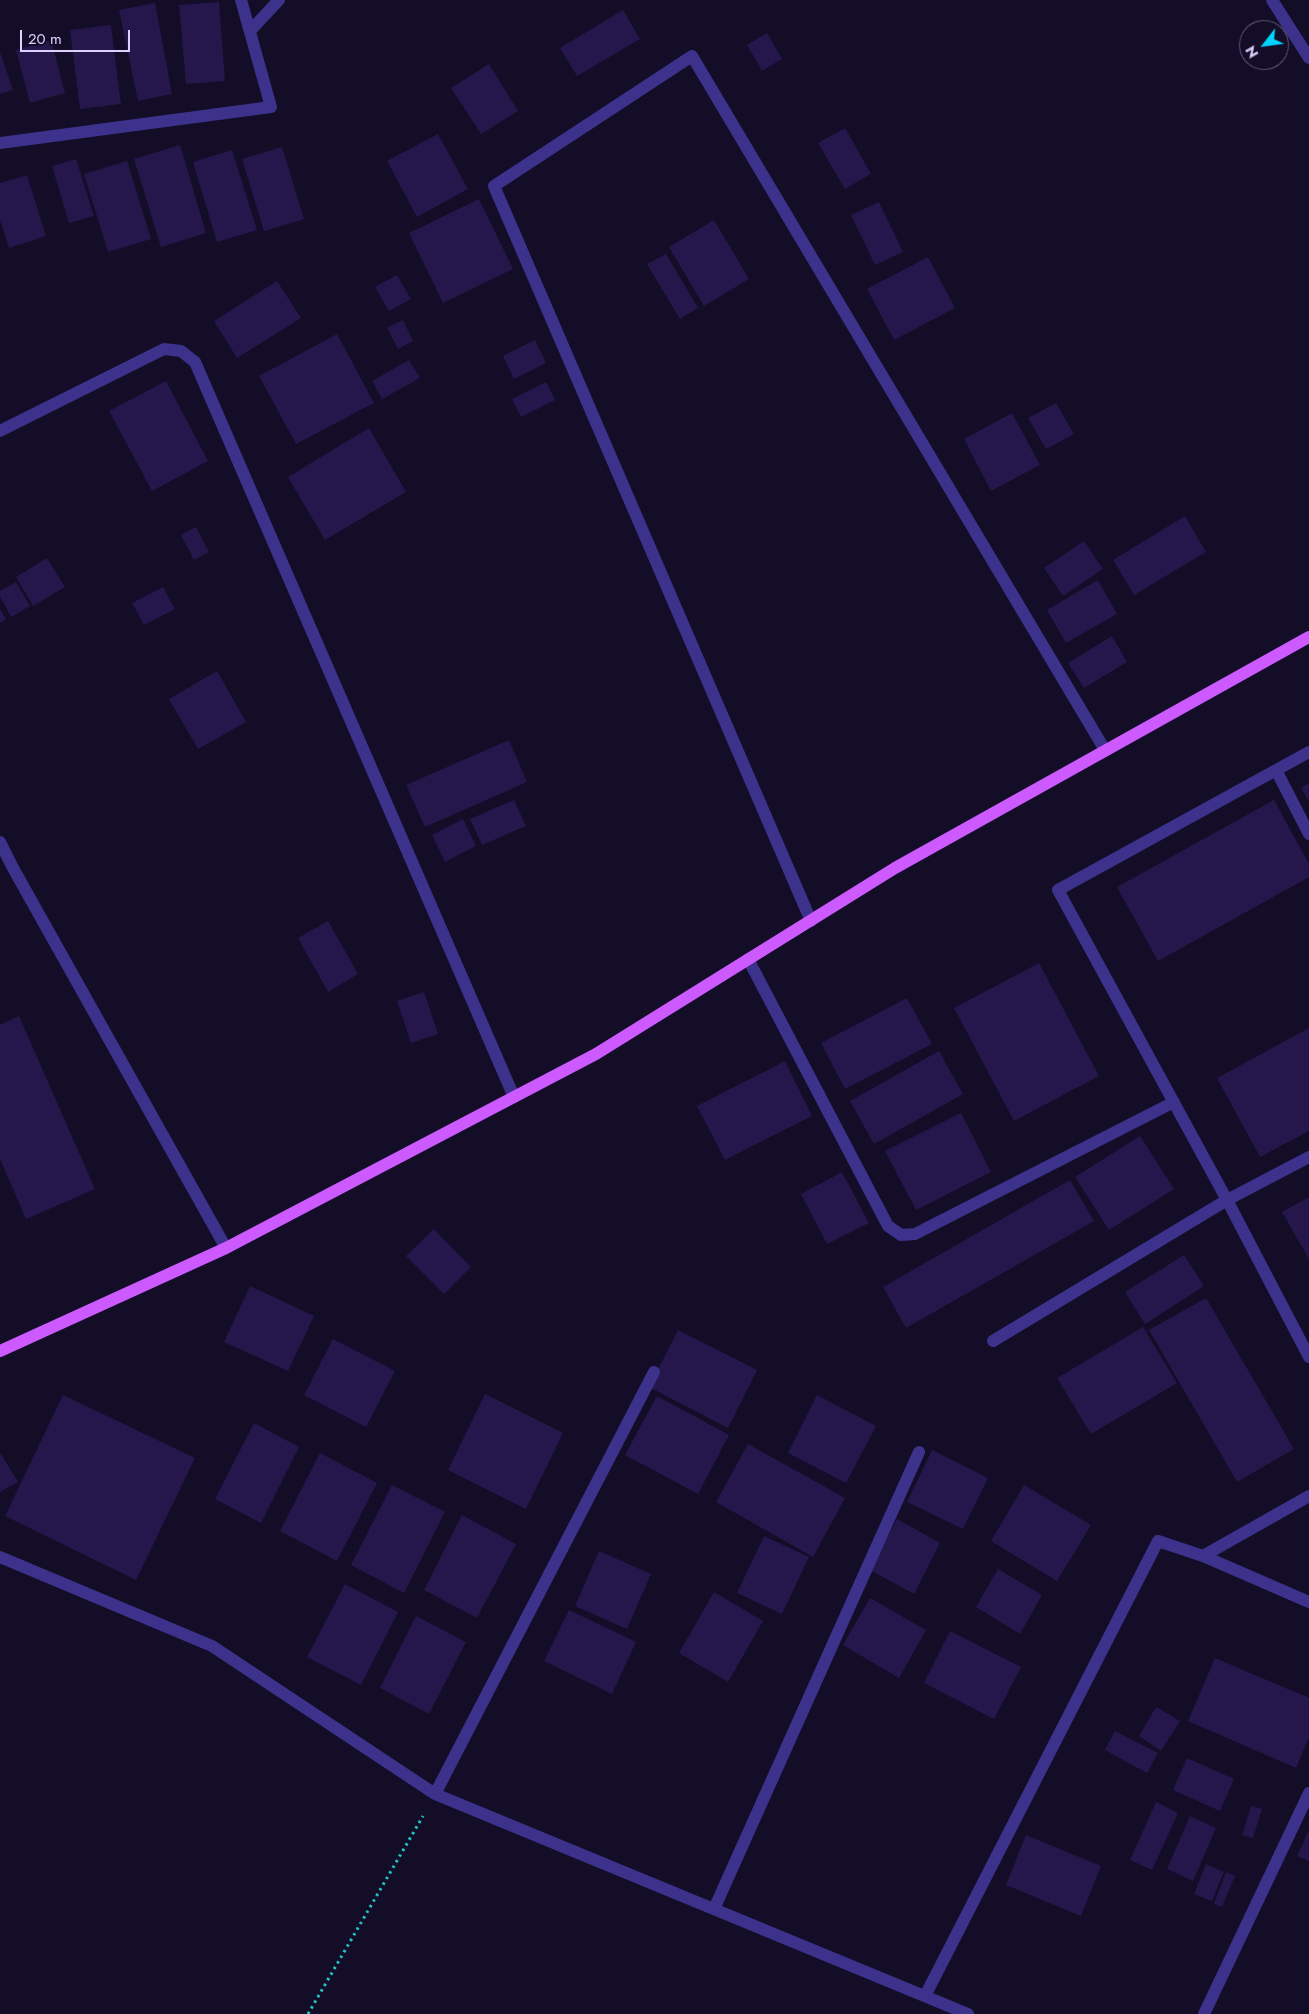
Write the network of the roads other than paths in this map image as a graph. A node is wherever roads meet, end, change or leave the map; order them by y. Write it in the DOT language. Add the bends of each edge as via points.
graph roads {
  1 [pos="241,0"];
  2 [pos="279,0"];
  3 [pos="1272,0"];
  4 [pos="250,31"];
  5 [pos="1309,58"];
  6 [pos="0,143"];
  7 [pos="0,432"];
  8 [pos="1309,637"];
  9 [pos="1105,750"];
  10 [pos="1309,752"];
  11 [pos="1276,770"];
  12 [pos="1309,834"];
  13 [pos="0,842"];
  14 [pos="811,921"];
  15 [pos="748,959"];
  16 [pos="514,1097"];
  17 [pos="1174,1102"];
  18 [pos="1309,1157"];
  19 [pos="1227,1200"];
  20 [pos="226,1248"];
  21 [pos="993,1341"];
  22 [pos="0,1351"];
  23 [pos="1309,1357"];
  24 [pos="654,1372"];
  25 [pos="919,1452"];
  26 [pos="1309,1496"];
  27 [pos="1204,1556"];
  28 [pos="0,1557"];
  29 [pos="1309,1602"];
  30 [pos="1309,1793"];
  31 [pos="435,1794"];
  32 [pos="714,1909"];
  33 [pos="925,1996"];
  34 [pos="968,2014"];
  35 [pos="1204,2014"];
  1 -- 4 [label="street"];
  2 -- 4 [label="street"];
  3 -- 5 [label="street"];
  4 -- 6 [label="street" via="271,107"];
  7 -- 16 [label="street" via="164,349 182,351 195,362"];
  8 -- 9 [label="main road"];
  9 -- 14 [label="main road" via="895,868"];
  9 -- 14 [label="street" via="692,56 494,186"];
  10 -- 11 [label="street"];
  11 -- 12 [label="street"];
  11 -- 17 [label="street" via="1058,890"];
  13 -- 20 [label="street"];
  14 -- 15 [label="main road"];
  15 -- 16 [label="main road" via="596,1054"];
  15 -- 17 [label="street" via="888,1226 901,1235 914,1234"];
  16 -- 20 [label="main road"];
  17 -- 19 [label="street"];
  18 -- 19 [label="street"];
  19 -- 21 [label="street"];
  19 -- 23 [label="street"];
  20 -- 22 [label="main road"];
  24 -- 31 [label="street"];
  25 -- 32 [label="street"];
  26 -- 27 [label="street"];
  27 -- 29 [label="street"];
  27 -- 33 [label="street" via="1158,1541"];
  28 -- 31 [label="street" via="212,1646"];
  30 -- 35 [label="street"];
  31 -- 32 [label="street"];
  32 -- 33 [label="street"];
  33 -- 34 [label="street"];
}
